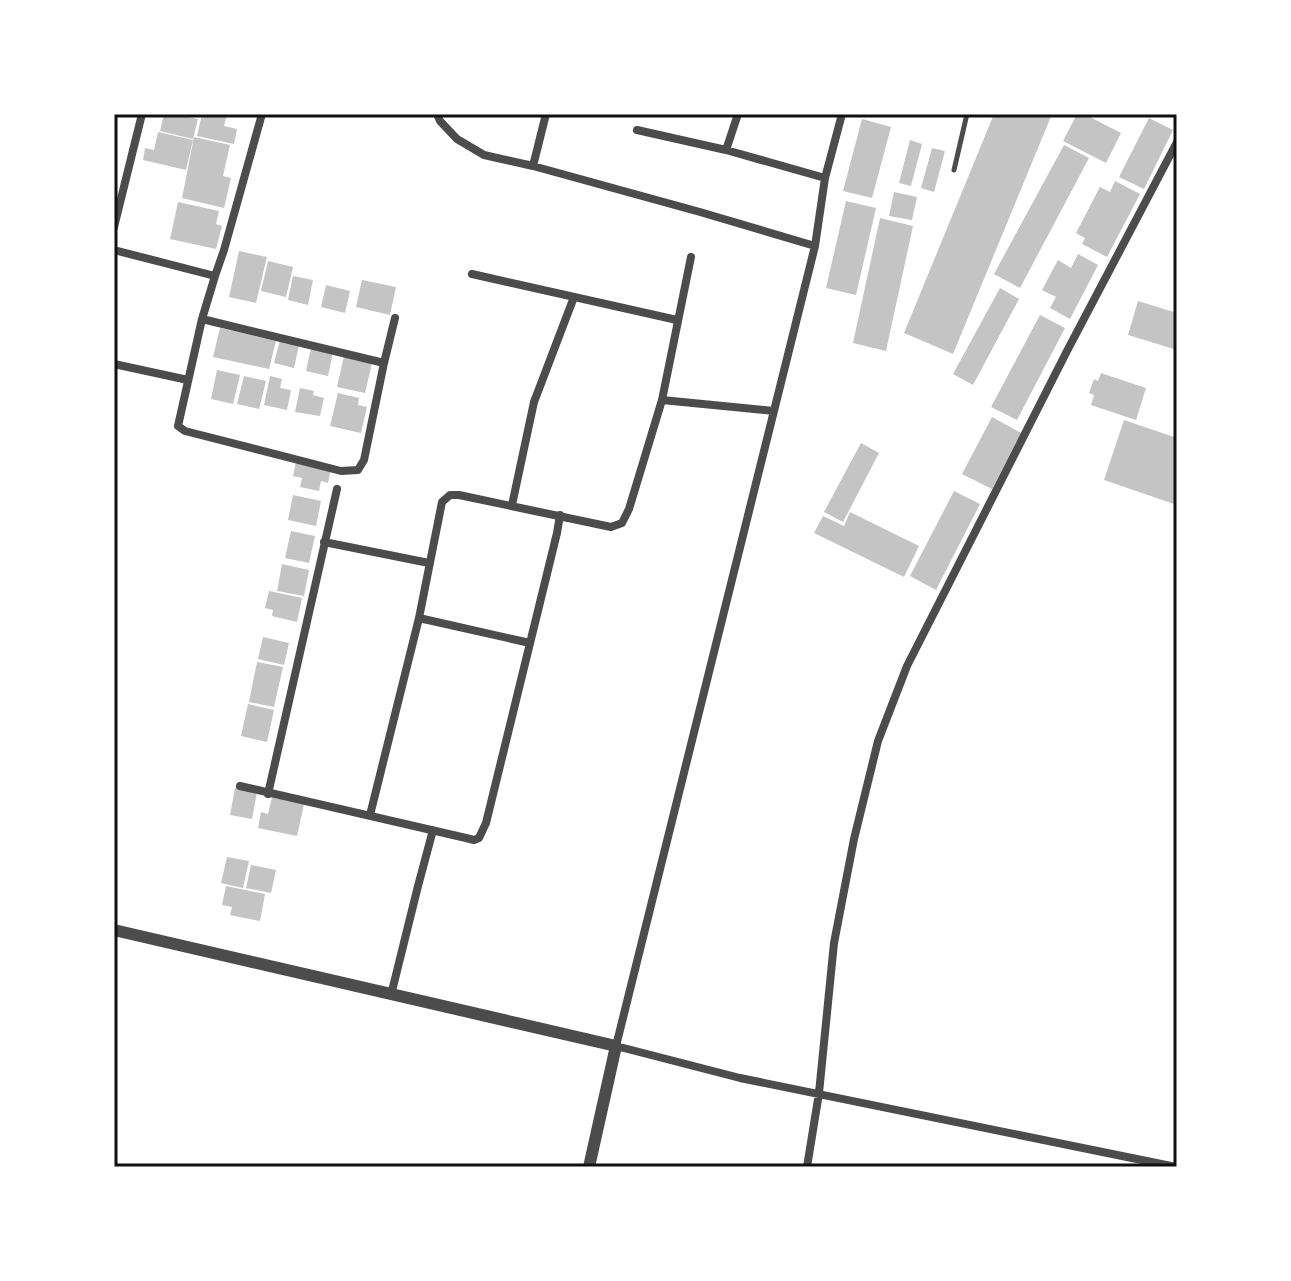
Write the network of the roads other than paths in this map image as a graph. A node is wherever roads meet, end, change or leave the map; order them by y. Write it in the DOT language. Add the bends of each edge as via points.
graph roads {
  1 [pos="142,114"];
  2 [pos="262,114"];
  3 [pos="437,114"];
  4 [pos="546,114"];
  5 [pos="738,114"];
  6 [pos="842,114"];
  7 [pos="967,114"];
  8 [pos="637,130"];
  9 [pos="1177,142"];
  10 [pos="726,150"];
  11 [pos="533,166"];
  12 [pos="954,170"];
  13 [pos="825,178"];
  14 [pos="114,227"];
  15 [pos="815,246"];
  16 [pos="114,250"];
  17 [pos="691,257"];
  18 [pos="472,274"];
  19 [pos="215,276"];
  20 [pos="574,297"];
  21 [pos="395,318"];
  22 [pos="202,319"];
  23 [pos="677,320"];
  24 [pos="384,363"];
  25 [pos="114,364"];
  26 [pos="188,380"];
  27 [pos="662,400"];
  28 [pos="774,411"];
  29 [pos="337,489"];
  30 [pos="512,505"];
  31 [pos="560,515"];
  32 [pos="324,542"];
  33 [pos="429,563"];
  34 [pos="419,618"];
  35 [pos="530,643"];
  36 [pos="240,786"];
  37 [pos="268,794"];
  38 [pos="370,815"];
  39 [pos="433,830"];
  40 [pos="114,930"];
  41 [pos="391,995"];
  42 [pos="616,1046"];
  43 [pos="819,1093"];
  44 [pos="589,1167"];
  45 [pos="807,1167"];
  46 [pos="1176,1167"];
  1 -- 14 [label="street"];
  2 -- 19 [label="street"];
  3 -- 11 [label="street" via="457,139 484,155"];
  4 -- 11 [label="street"];
  5 -- 10 [label="street"];
  6 -- 13 [label="street"];
  7 -- 12 [label="lane"];
  8 -- 10 [label="street"];
  9 -- 43 [label="street" via="902,678 878,741 834,943"];
  10 -- 13 [label="street"];
  11 -- 15 [label="street"];
  13 -- 15 [label="street"];
  15 -- 28 [label="street"];
  16 -- 19 [label="street"];
  17 -- 23 [label="street"];
  18 -- 20 [label="street"];
  19 -- 22 [label="street"];
  20 -- 23 [label="street"];
  20 -- 30 [label="street" via="534,402"];
  21 -- 24 [label="street"];
  22 -- 24 [label="street"];
  22 -- 26 [label="street"];
  23 -- 27 [label="street"];
  24 -- 26 [label="street" via="364,460 353,471 185,431 178,426"];
  25 -- 26 [label="street"];
  27 -- 28 [label="street"];
  27 -- 31 [label="street" via="622,523 611,527"];
  28 -- 42 [label="street"];
  29 -- 32 [label="street"];
  30 -- 31 [label="street"];
  30 -- 33 [label="street" via="447,497"];
  31 -- 35 [label="street"];
  32 -- 33 [label="street"];
  32 -- 37 [label="street"];
  33 -- 34 [label="street"];
  34 -- 35 [label="street"];
  34 -- 38 [label="street"];
  35 -- 39 [label="street" via="481,834 474,840"];
  36 -- 37 [label="street"];
  37 -- 38 [label="street"];
  38 -- 39 [label="street"];
  39 -- 41 [label="street"];
  40 -- 41 [label="street"];
  41 -- 42 [label="street"];
  42 -- 43 [label="street"];
  42 -- 44 [label="street"];
  43 -- 45 [label="street"];
  43 -- 46 [label="street"];
}
